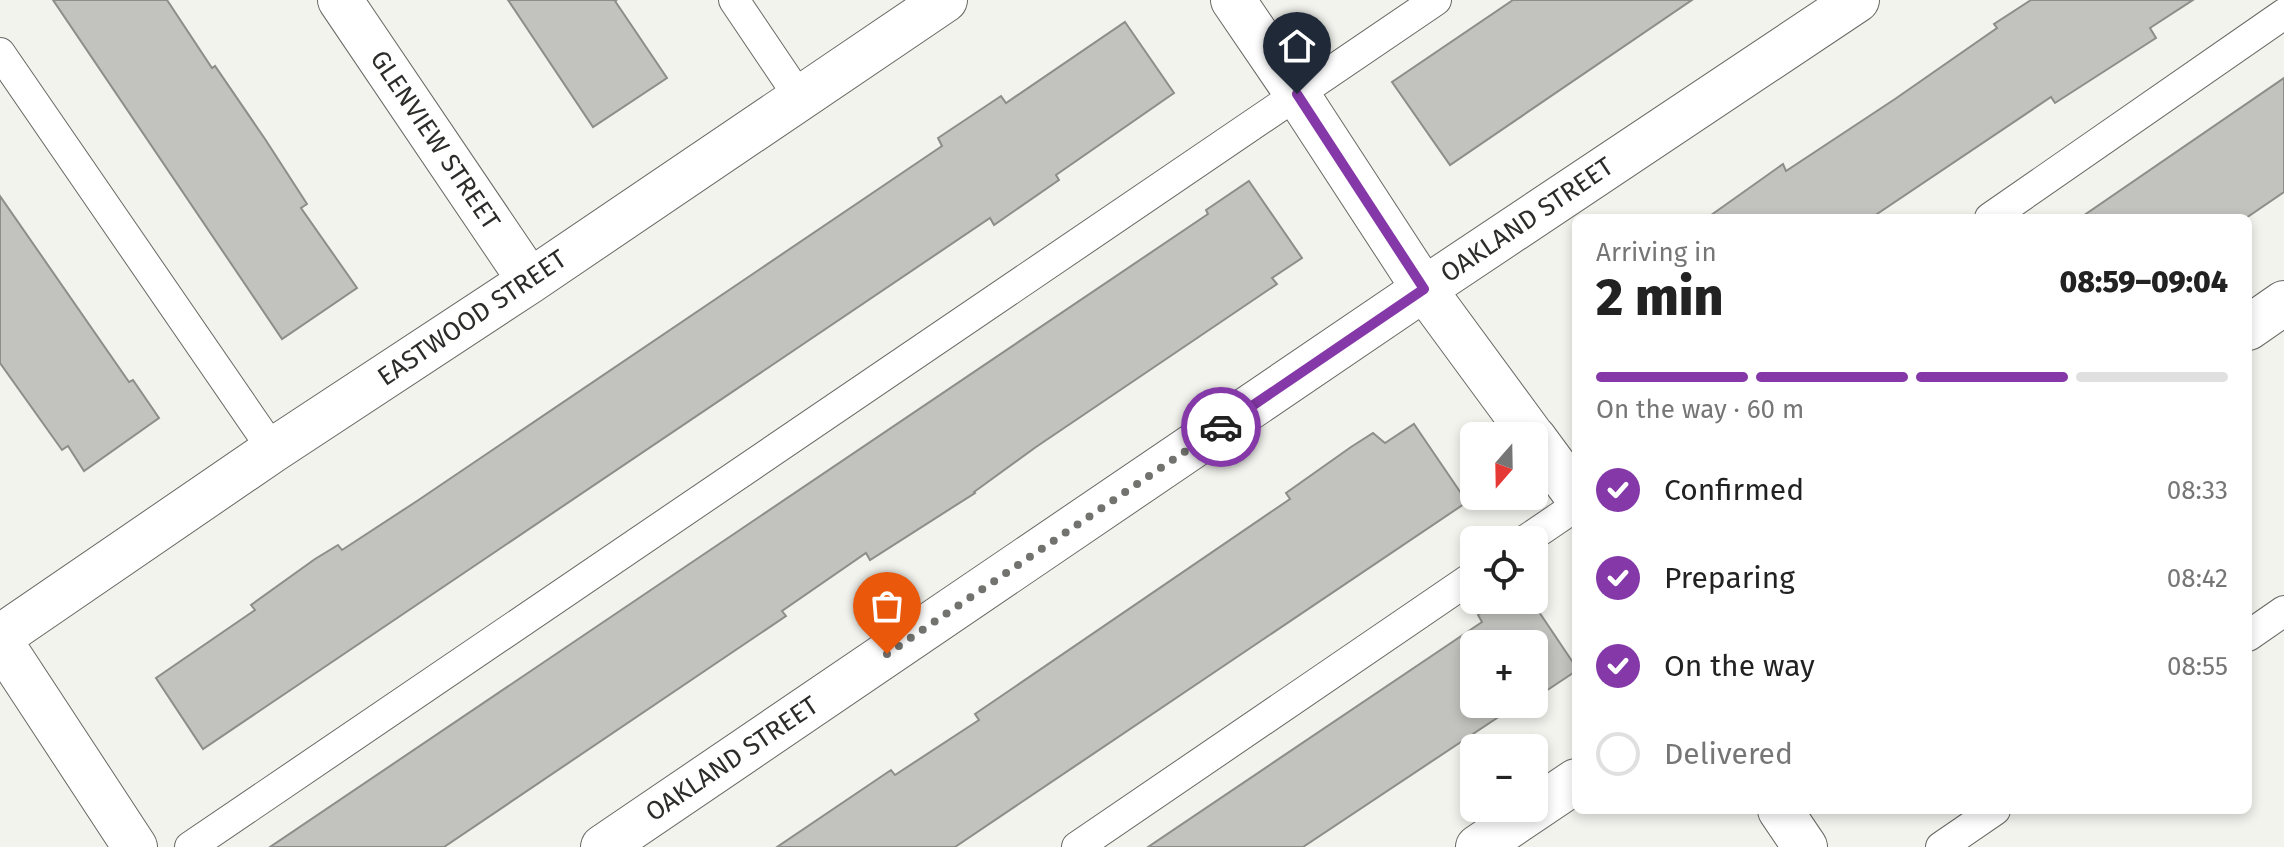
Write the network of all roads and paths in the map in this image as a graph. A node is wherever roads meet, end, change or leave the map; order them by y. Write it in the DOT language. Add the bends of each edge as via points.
graph roads {
  1 [pos="340,0"];
  2 [pos="734,0"];
  3 [pos="945,0"];
  4 [pos="1233,0"];
  5 [pos="1436,0"];
  6 [pos="1857,0"];
  7 [pos="2284,14"];
  8 [pos="0,53"];
  9 [pos="1297,94"];
  10 [pos="800,98"];
  11 [pos="1996,214"];
  12 [pos="530,281"];
  13 [pos="1424,289"];
  14 [pos="2284,303"];
  15 [pos="2252,325"];
  16 [pos="1522,422"];
  17 [pos="273,450"];
  18 [pos="1548,457"];
  19 [pos="1572,490"];
  20 [pos="1572,509"];
  21 [pos="1547,526"];
  22 [pos="1460,586"];
  23 [pos="2284,611"];
  24 [pos="2252,633"];
  25 [pos="0,639"];
  26 [pos="1572,784"];
  27 [pos="1783,814"];
  28 [pos="1989,814"];
  29 [pos="135,847"];
  30 [pos="190,847"];
  31 [pos="603,847"];
  32 [pos="1077,847"];
  33 [pos="1478,847"];
  34 [pos="1805,847"];
  35 [pos="1941,847"];
  1 -- 12 [label="street, GLENVIEW STREET"];
  2 -- 10 [label="lane"];
  3 -- 10 [label="street, EASTWOOD STREET"];
  4 -- 9 [label="street"];
  5 -- 9 [label="lane"];
  6 -- 13 [label="street, OAKLAND STREET"];
  7 -- 11 [label="lane"];
  8 -- 17 [label="lane"];
  9 -- 13 [label="street"];
  9 -- 30 [label="lane"];
  10 -- 12 [label="street, EASTWOOD STREET"];
  12 -- 17 [label="street, EASTWOOD STREET"];
  13 -- 16 [label="street"];
  13 -- 31 [label="street, OAKLAND STREET"];
  14 -- 15 [label="street"];
  17 -- 25 [label="street, EASTWOOD STREET"];
  18 -- 19 [label="street"];
  20 -- 21 [label="lane"];
  22 -- 32 [label="lane"];
  23 -- 24 [label="lane"];
  25 -- 29 [label="street"];
  26 -- 33 [label="street"];
  27 -- 34 [label="street"];
  28 -- 35 [label="lane"];
}
